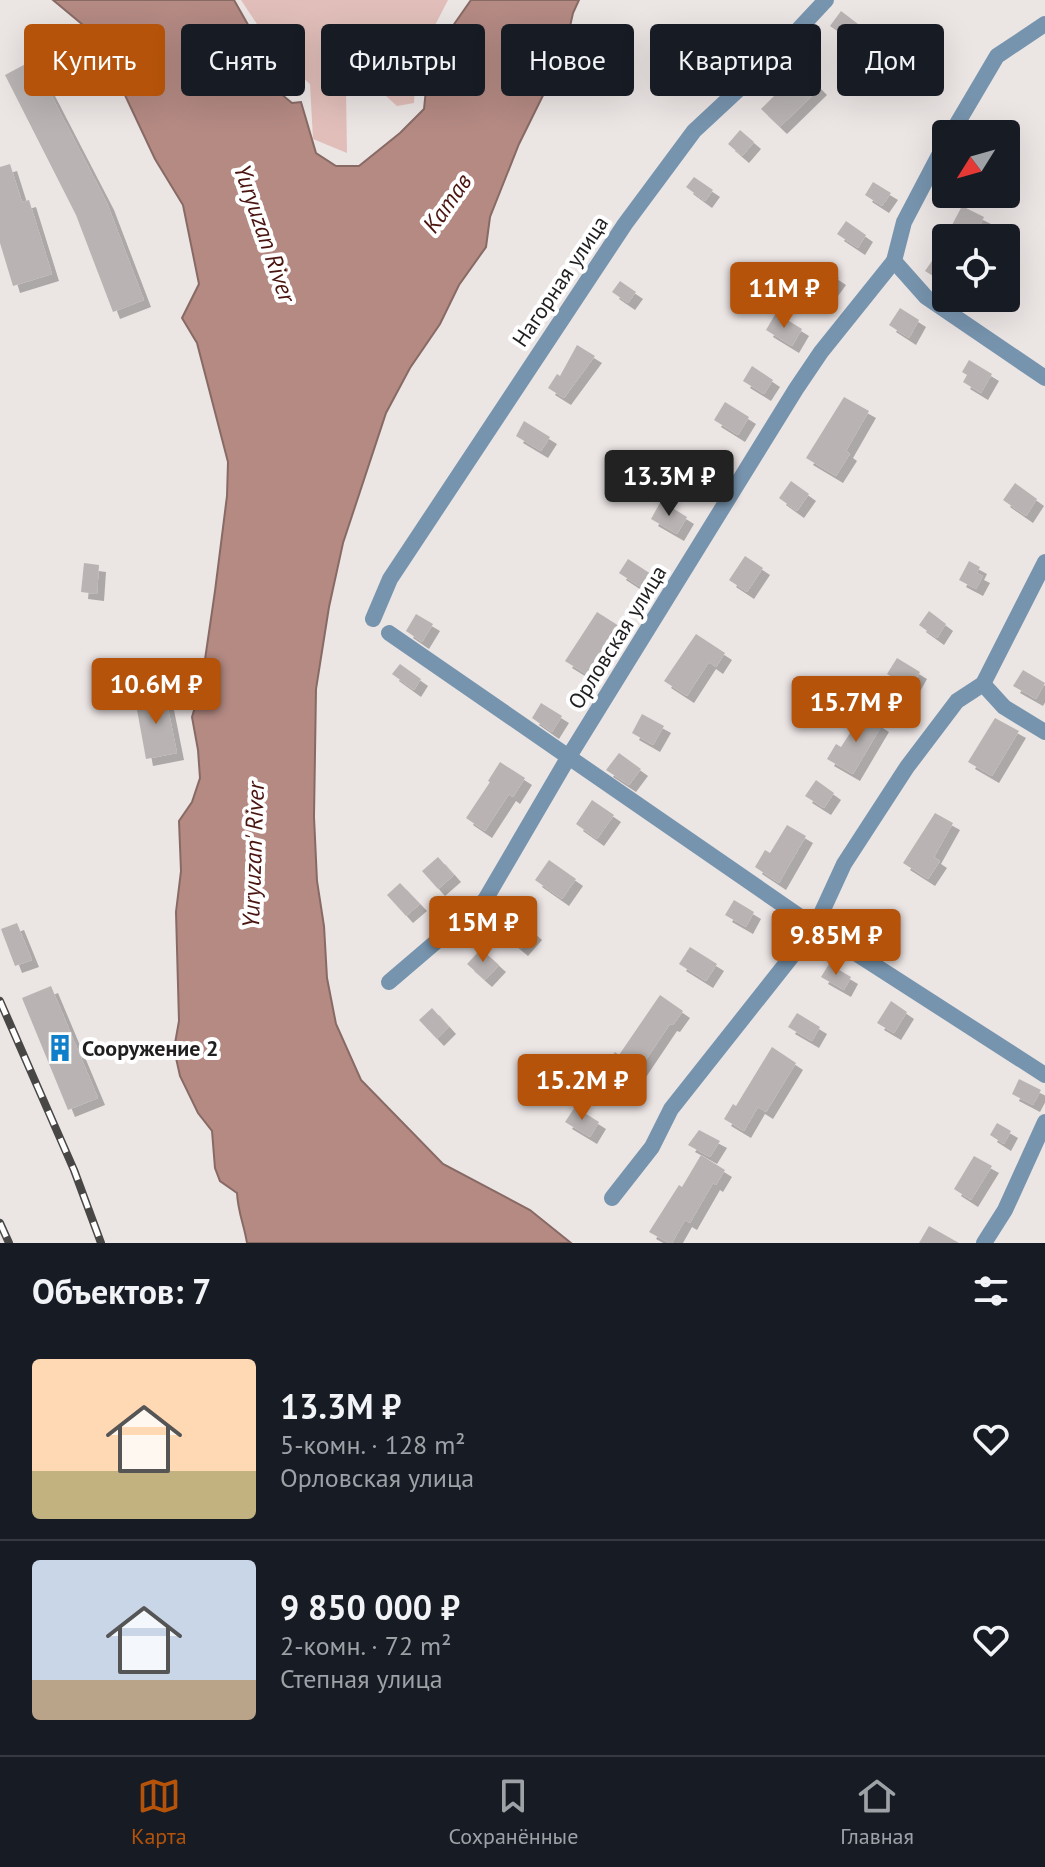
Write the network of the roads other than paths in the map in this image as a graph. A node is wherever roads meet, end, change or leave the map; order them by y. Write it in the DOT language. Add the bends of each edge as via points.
graph roads {
  1 [pos="826,0"];
  2 [pos="1045,24"];
  3 [pos="959,120"];
  4 [pos="932,169"];
  5 [pos="894,261"];
  6 [pos="1045,378"];
  7 [pos="1045,562"];
  8 [pos="373,619"];
  9 [pos="389,633"];
  10 [pos="983,684"];
  11 [pos="1045,732"];
  12 [pos="568,758"];
  13 [pos="815,927"];
  14 [pos="389,982"];
  15 [pos="1045,1075"];
  16 [pos="1045,1122"];
  17 [pos="612,1198"];
  18 [pos="984,1243"];
  1 -- 8 [label="street, Нагорная улица" via="694,131 625,224 390,579"];
  2 -- 3 [label="street" via="997,56"];
  4 -- 5 [label="street" via="904,222"];
  5 -- 6 [label="street" via="926,297"];
  5 -- 12 [label="street, Орловская улица" via="796,389"];
  7 -- 10 [label="street"];
  9 -- 12 [label="street"];
  10 -- 11 [label="street" via="1004,707"];
  10 -- 13 [label="street" via="957,701 907,767 844,864"];
  12 -- 13 [label="street"];
  12 -- 14 [label="street, Орловская улица" via="485,900"];
  13 -- 15 [label="street"];
  13 -- 17 [label="street" via="671,1109 652,1147"];
  16 -- 18 [label="street"];
}
